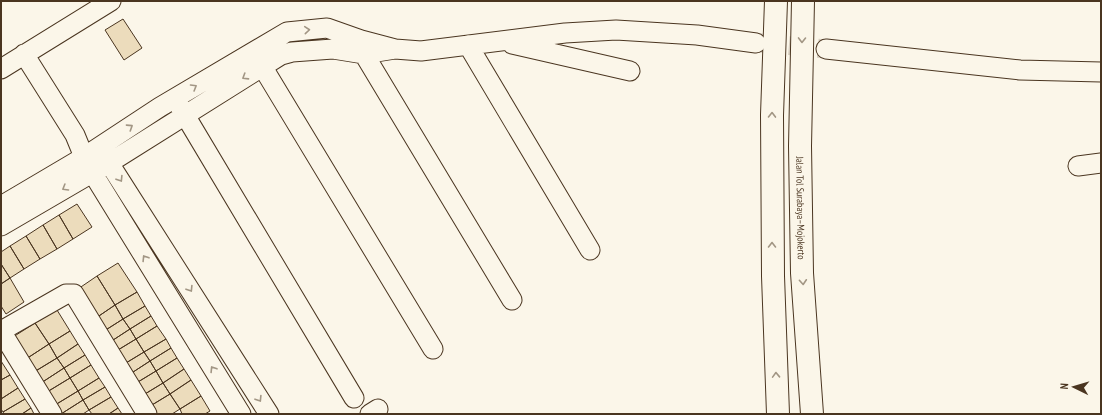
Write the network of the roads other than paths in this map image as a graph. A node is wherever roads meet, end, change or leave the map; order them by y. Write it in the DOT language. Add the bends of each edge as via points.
graph roads {
  1 [pos="111,1"];
  2 [pos="776,1"];
  3 [pos="803,1"];
  4 [pos="327,28"];
  5 [pos="287,32"];
  6 [pos="500,41"];
  7 [pos="756,43"];
  8 [pos="468,45"];
  9 [pos="362,47"];
  10 [pos="333,49"];
  11 [pos="826,49"];
  12 [pos="292,52"];
  13 [pos="24,54"];
  14 [pos="262,66"];
  15 [pos="1,69"];
  16 [pos="630,71"];
  17 [pos="1101,72"];
  18 [pos="175,98"];
  19 [pos="184,115"];
  20 [pos="91,159"];
  21 [pos="109,163"];
  22 [pos="1101,163"];
  23 [pos="1078,166"];
  24 [pos="1,206"];
  25 [pos="1,226"];
  26 [pos="590,250"];
  27 [pos="512,300"];
  28 [pos="433,349"];
  29 [pos="354,398"];
  30 [pos="52,414"];
  31 [pos="147,414"];
  32 [pos="241,414"];
  33 [pos="269,414"];
  34 [pos="778,414"];
  35 [pos="812,414"];
  1 -- 13 [label="street"];
  34 -- 2 [label="highway, one-way" via="772,276 772,115"];
  3 -- 35 [label="highway, Jalan Tol Surabaya–Mojokerto, one-way" via="800,146 802,265"];
  5 -- 4 [label="street, one-way"];
  4 -- 9 [label="street"];
  4 -- 10 [label="street"];
  5 -- 12 [label="street"];
  18 -- 5 [label="street, one-way"];
  6 -- 7 [label="street" via="616,30 697,35"];
  6 -- 8 [label="street"];
  6 -- 16 [label="street"];
  8 -- 9 [label="street" via="421,51"];
  8 -- 26 [label="street"];
  9 -- 10 [label="street"];
  9 -- 27 [label="street"];
  10 -- 12 [label="street"];
  11 -- 17 [label="street" via="1020,70"];
  12 -- 14 [label="street"];
  13 -- 15 [label="street"];
  13 -- 20 [label="street" via="75,134 93,143"];
  14 -- 19 [label="street, one-way"];
  14 -- 28 [label="street"];
  18 -- 19 [label="street"];
  20 -- 18 [label="street, one-way"];
  19 -- 21 [label="street"];
  19 -- 29 [label="street"];
  20 -- 21 [label="street"];
  20 -- 24 [label="street"];
  20 -- 25 [label="street, one-way"];
  32 -- 20 [label="street, one-way"];
  21 -- 33 [label="street, one-way"];
  22 -- 23 [label="street"];
  30 -- 31 [label="street" via="1,331 72,293"];
}
